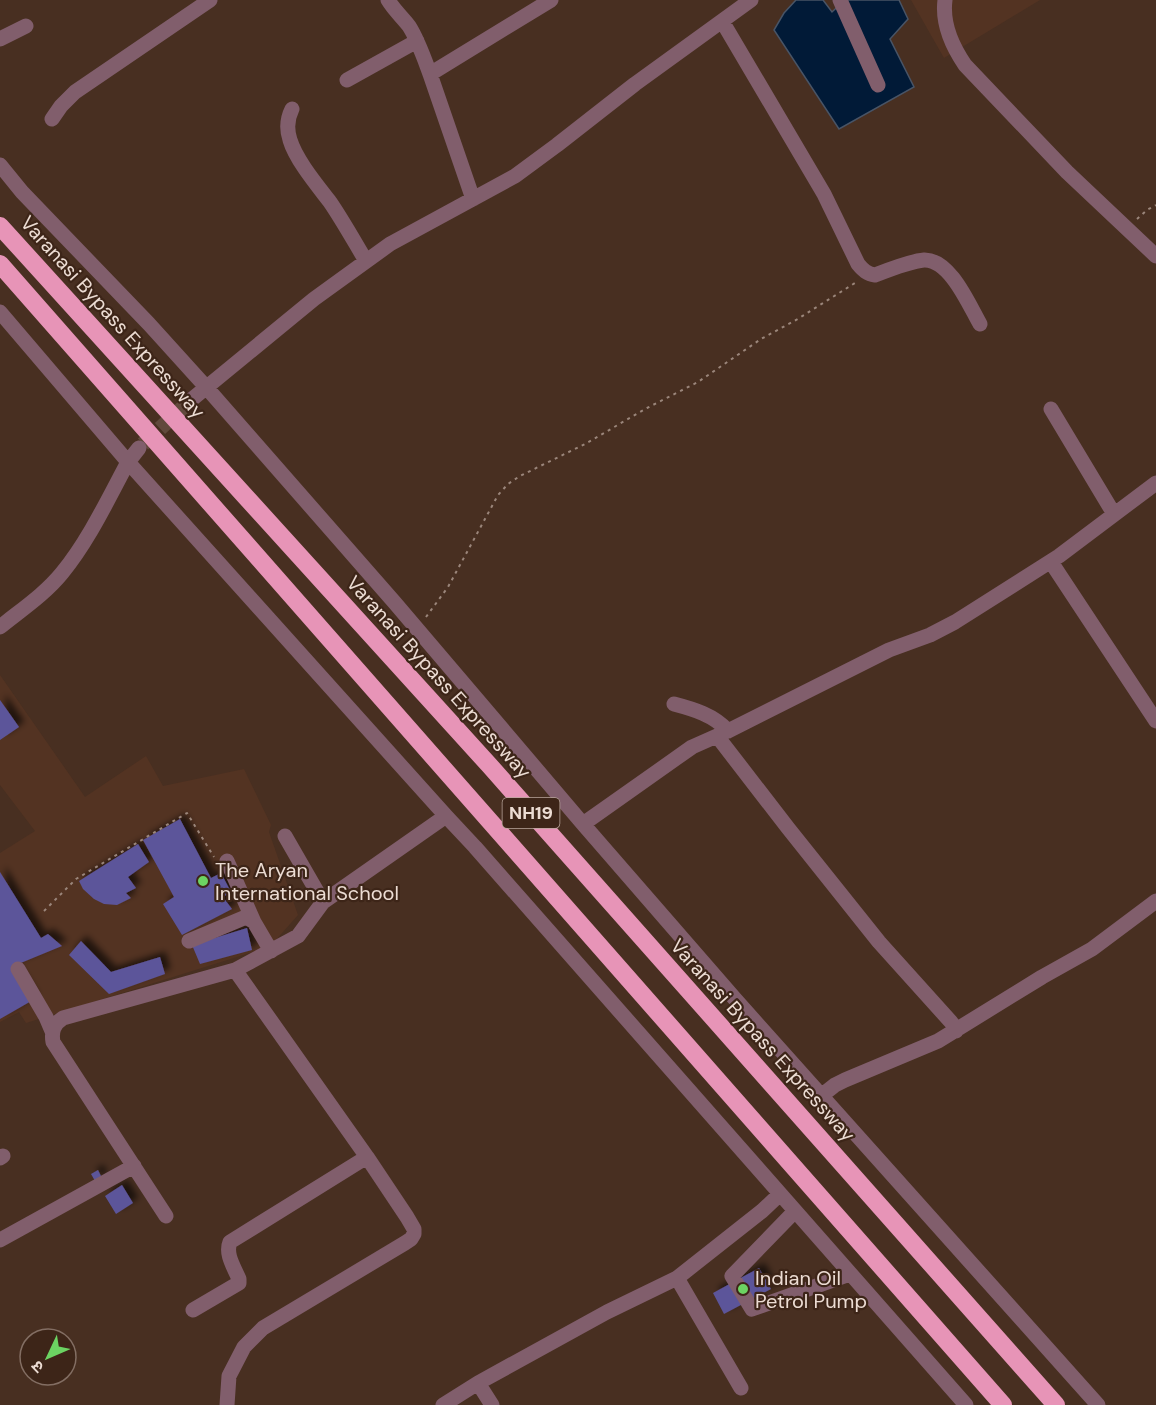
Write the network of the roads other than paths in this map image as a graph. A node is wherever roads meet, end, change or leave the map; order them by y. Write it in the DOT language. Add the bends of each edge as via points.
graph roads {
  1 [pos="210,0"];
  2 [pos="388,0"];
  3 [pos="551,0"];
  4 [pos="751,0"];
  5 [pos="840,0"];
  6 [pos="945,0"];
  7 [pos="722,21"];
  8 [pos="26,26"];
  9 [pos="0,39"];
  10 [pos="417,41"];
  11 [pos="430,74"];
  12 [pos="347,80"];
  13 [pos="878,85"];
  14 [pos="292,109"];
  15 [pos="52,119"];
  16 [pos="0,165"];
  17 [pos="473,199"];
  18 [pos="0,226"];
  19 [pos="1156,256"];
  20 [pos="366,261"];
  21 [pos="0,264"];
  22 [pos="0,312"];
  23 [pos="980,324"];
  24 [pos="206,387"];
  25 [pos="191,399"];
  26 [pos="1051,409"];
  27 [pos="139,448"];
  28 [pos="128,462"];
  29 [pos="1156,483"];
  30 [pos="1114,514"];
  31 [pos="1051,562"];
  32 [pos="0,627"];
  33 [pos="674,704"];
  34 [pos="1156,721"];
  35 [pos="723,733"];
  36 [pos="446,816"];
  37 [pos="583,824"];
  38 [pos="285,836"];
  39 [pos="227,861"];
  40 [pos="1156,901"];
  41 [pos="323,902"];
  42 [pos="254,922"];
  43 [pos="189,941"];
  44 [pos="271,951"];
  45 [pos="18,969"];
  46 [pos="235,970"];
  47 [pos="52,1031"];
  48 [pos="956,1031"];
  49 [pos="821,1096"];
  50 [pos="367,1157"];
  51 [pos="134,1166"];
  52 [pos="780,1194"];
  53 [pos="795,1211"];
  54 [pos="166,1216"];
  55 [pos="0,1240"];
  56 [pos="850,1274"];
  57 [pos="677,1278"];
  58 [pos="193,1310"];
  59 [pos="478,1383"];
  60 [pos="741,1388"];
  61 [pos="227,1405"];
  62 [pos="443,1405"];
  63 [pos="492,1405"];
  64 [pos="966,1405"];
  65 [pos="1003,1405"];
  66 [pos="1056,1405"];
  67 [pos="1098,1405"];
  1 -- 15 [label="street" via="75,92"];
  2 -- 10 [label="street"];
  3 -- 11 [label="street"];
  4 -- 7 [label="street"];
  5 -- 13 [label="street"];
  6 -- 19 [label="street" via="945,23 965,65 1067,172"];
  7 -- 17 [label="street" via="514,176"];
  7 -- 23 [label="street" via="824,194 858,264 875,275 925,260 937,264 954,279"];
  8 -- 9 [label="street"];
  10 -- 11 [label="street"];
  10 -- 12 [label="street"];
  11 -- 17 [label="street"];
  14 -- 20 [label="street" via="287,129 290,142"];
  16 -- 24 [label="street"];
  17 -- 20 [label="street"];
  18 -- 66 [label="highway, Varanasi Bypass Expressway / NH19" via="490,766"];
  20 -- 24 [label="street"];
  21 -- 65 [label="highway, NH19"];
  22 -- 28 [label="street"];
  24 -- 25 [label="street"];
  24 -- 37 [label="street"];
  26 -- 30 [label="street"];
  27 -- 28 [label="street"];
  28 -- 32 [label="street" via="74,558 42,593"];
  28 -- 36 [label="street"];
  29 -- 30 [label="street"];
  30 -- 31 [label="street"];
  31 -- 34 [label="street"];
  31 -- 35 [label="street" via="955,622 889,650"];
  33 -- 35 [label="street" via="715,719"];
  35 -- 37 [label="street" via="692,747"];
  35 -- 48 [label="street" via="788,828"];
  36 -- 41 [label="street"];
  36 -- 52 [label="street"];
  37 -- 49 [label="street"];
  38 -- 41 [label="street"];
  39 -- 42 [label="street"];
  40 -- 48 [label="street" via="1092,949"];
  41 -- 44 [label="street" via="298,936"];
  42 -- 43 [label="street" via="246,917"];
  42 -- 44 [label="street"];
  44 -- 46 [label="street"];
  45 -- 47 [label="street"];
  46 -- 47 [label="street" via="63,1018"];
  46 -- 50 [label="street"];
  47 -- 51 [label="street" via="53,1042"];
  48 -- 49 [label="street" via="846,1080"];
  49 -- 67 [label="street"];
  50 -- 58 [label="street" via="230,1242 227,1251 239,1283"];
  50 -- 61 [label="street" via="408,1216 414,1234 263,1328 243,1347 229,1376"];
  51 -- 54 [label="street"];
  51 -- 55 [label="street"];
  52 -- 53 [label="street"];
  52 -- 57 [label="street"];
  53 -- 56 [label="street"];
  53 -- 56 [label="street" via="732,1276 752,1309"];
  56 -- 64 [label="street"];
  57 -- 59 [label="street"];
  57 -- 60 [label="street"];
  59 -- 62 [label="street"];
  59 -- 63 [label="street"];
}
